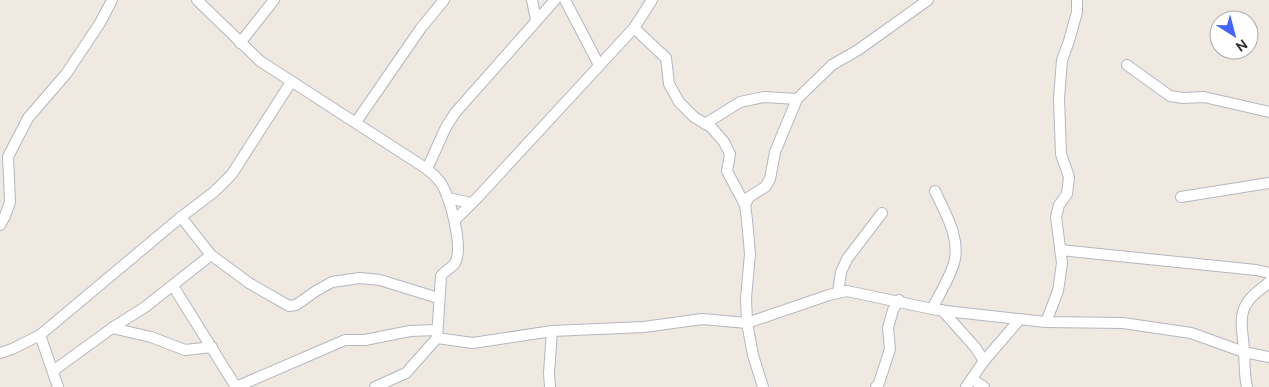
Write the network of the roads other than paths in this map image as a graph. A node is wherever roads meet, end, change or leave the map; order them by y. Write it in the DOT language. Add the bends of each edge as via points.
graph roads {
  1 [pos="112,0"];
  2 [pos="198,0"];
  3 [pos="274,0"];
  4 [pos="444,0"];
  5 [pos="532,0"];
  6 [pos="555,0"];
  7 [pos="565,0"];
  8 [pos="652,0"];
  9 [pos="928,0"];
  10 [pos="1077,0"];
  11 [pos="536,20"];
  12 [pos="634,28"];
  13 [pos="240,42"];
  14 [pos="599,65"];
  15 [pos="1127,65"];
  16 [pos="291,82"];
  17 [pos="797,99"];
  18 [pos="1269,112"];
  19 [pos="356,122"];
  20 [pos="705,124"];
  21 [pos="427,169"];
  22 [pos="1269,183"];
  23 [pos="935,191"];
  24 [pos="1181,197"];
  25 [pos="448,198"];
  26 [pos="471,203"];
  27 [pos="744,205"];
  28 [pos="882,213"];
  29 [pos="181,217"];
  30 [pos="454,220"];
  31 [pos="0,225"];
  32 [pos="1060,250"];
  33 [pos="211,255"];
  34 [pos="1269,273"];
  35 [pos="1269,282"];
  36 [pos="172,286"];
  37 [pos="838,292"];
  38 [pos="438,298"];
  39 [pos="899,300"];
  40 [pos="937,309"];
  41 [pos="1020,319"];
  42 [pos="1046,322"];
  43 [pos="747,323"];
  44 [pos="112,328"];
  45 [pos="552,332"];
  46 [pos="437,334"];
  47 [pos="40,335"];
  48 [pos="212,347"];
  49 [pos="1244,352"];
  50 [pos="0,353"];
  51 [pos="1269,357"];
  52 [pos="984,361"];
  53 [pos="53,371"];
  54 [pos="760,375"];
  55 [pos="969,383"];
  56 [pos="58,387"];
  57 [pos="375,387"];
  58 [pos="550,387"];
  59 [pos="757,387"];
  60 [pos="763,387"];
  61 [pos="876,387"];
  62 [pos="984,387"];
  63 [pos="1247,387"];
  1 -- 31 [label="street" via="66,74 28,118 8,157 10,202"];
  2 -- 13 [label="street"];
  3 -- 13 [label="street"];
  4 -- 19 [label="street"];
  5 -- 11 [label="street"];
  6 -- 11 [label="street"];
  7 -- 14 [label="street"];
  8 -- 12 [label="street"];
  9 -- 17 [label="street" via="832,65"];
  10 -- 32 [label="street" via="1077,12 1062,60 1059,98 1061,154 1069,177 1067,194 1056,217"];
  11 -- 21 [label="street" via="455,113"];
  12 -- 14 [label="street"];
  12 -- 20 [label="street" via="666,58 669,84 679,102 694,118"];
  13 -- 16 [label="street" via="260,61"];
  14 -- 26 [label="street"];
  15 -- 18 [label="street" via="1170,96 1204,97"];
  16 -- 19 [label="street"];
  16 -- 29 [label="street" via="232,174"];
  17 -- 20 [label="street" via="764,97 740,102"];
  17 -- 27 [label="street" via="775,152 770,179"];
  19 -- 21 [label="street"];
  20 -- 27 [label="street" via="724,142 730,154 727,171"];
  21 -- 25 [label="street" via="440,182"];
  22 -- 24 [label="street"];
  23 -- 40 [label="street" via="956,244 955,262"];
  25 -- 26 [label="street"];
  25 -- 30 [label="street"];
  26 -- 30 [label="street"];
  27 -- 43 [label="street" via="750,254"];
  28 -- 37 [label="street" via="847,259"];
  29 -- 33 [label="street"];
  29 -- 47 [label="street"];
  30 -- 38 [label="street" via="456,260 441,276"];
  32 -- 34 [label="street"];
  32 -- 42 [label="street" via="1062,263 1058,291"];
  33 -- 36 [label="street"];
  33 -- 38 [label="street" via="288,306 296,305 332,282 360,278 380,280"];
  35 -- 49 [label="street" via="1252,296 1244,310 1241,327"];
  36 -- 44 [label="street"];
  36 -- 48 [label="street"];
  37 -- 39 [label="street"];
  37 -- 43 [label="street"];
  38 -- 46 [label="street"];
  39 -- 40 [label="street"];
  39 -- 61 [label="street" via="887,332 890,344 888,357"];
  40 -- 41 [label="street"];
  40 -- 52 [label="street" via="975,347"];
  41 -- 42 [label="street"];
  41 -- 52 [label="street"];
  42 -- 49 [label="street" via="1123,323 1191,334"];
  43 -- 45 [label="street" via="702,319 644,327"];
  43 -- 54 [label="street"];
  44 -- 48 [label="street" via="185,350"];
  44 -- 53 [label="street"];
  45 -- 46 [label="street" via="473,343"];
  45 -- 58 [label="street" via="548,373"];
  46 -- 48 [label="street" via="410,331 365,340 345,340 236,387"];
  46 -- 57 [label="street" via="406,373"];
  47 -- 50 [label="street"];
  47 -- 53 [label="street"];
  49 -- 51 [label="street"];
  49 -- 63 [label="street"];
  52 -- 55 [label="street"];
  53 -- 56 [label="street"];
  54 -- 59 [label="street"];
  54 -- 60 [label="street"];
  55 -- 62 [label="street"];
}
